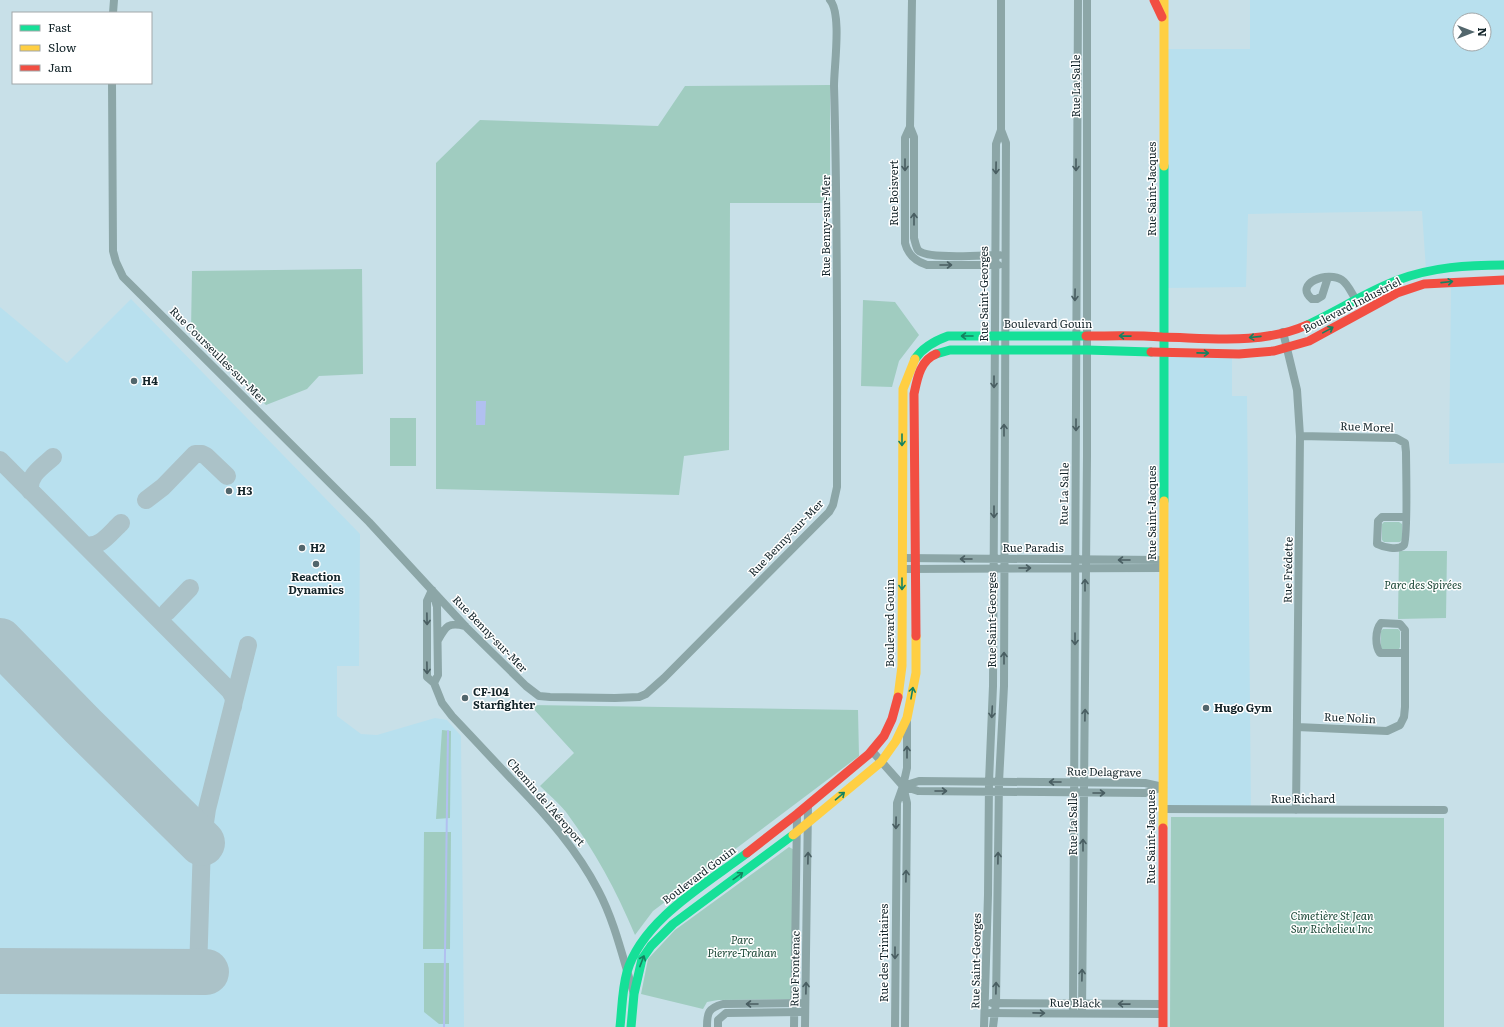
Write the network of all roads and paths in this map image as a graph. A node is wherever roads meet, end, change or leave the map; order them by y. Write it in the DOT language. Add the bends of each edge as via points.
graph roads {
  1 [pos="114,0"];
  2 [pos="830,0"];
  3 [pos="912,0"];
  4 [pos="1001,0"];
  5 [pos="1078,0"];
  6 [pos="1087,0"];
  7 [pos="1154,0"];
  8 [pos="1164,0"];
  9 [pos="114,12"];
  10 [pos="1164,21"];
  11 [pos="1078,30"];
  12 [pos="1087,30"];
  13 [pos="112,84"];
  14 [pos="910,127"];
  15 [pos="1001,130"];
  16 [pos="1076,141"];
  17 [pos="1087,141"];
  18 [pos="1076,248"];
  19 [pos="1087,249"];
  20 [pos="919,250"];
  21 [pos="995,255"];
  22 [pos="1006,255"];
  23 [pos="913,257"];
  24 [pos="994,265"];
  25 [pos="1006,265"];
  26 [pos="1472,265"];
  27 [pos="1504,265"];
  28 [pos="1418,274"];
  29 [pos="1328,277"];
  30 [pos="1472,280"];
  31 [pos="1504,280"];
  32 [pos="1421,285"];
  33 [pos="1356,300"];
  34 [pos="1283,332"];
  35 [pos="1075,335"];
  36 [pos="1086,335"];
  37 [pos="994,336"];
  38 [pos="1005,336"];
  39 [pos="1164,336"];
  40 [pos="1288,347"];
  41 [pos="994,350"];
  42 [pos="1005,350"];
  43 [pos="1076,350"];
  44 [pos="1087,350"];
  45 [pos="1164,352"];
  46 [pos="909,369"];
  47 [pos="920,372"];
  48 [pos="914,413"];
  49 [pos="902,414"];
  50 [pos="1300,436"];
  51 [pos="1076,456"];
  52 [pos="1087,456"];
  53 [pos="994,458"];
  54 [pos="1004,458"];
  55 [pos="1406,517"];
  56 [pos="902,558"];
  57 [pos="915,558"];
  58 [pos="994,559"];
  59 [pos="1003,559"];
  60 [pos="1074,559"];
  61 [pos="1086,560"];
  62 [pos="1164,564"];
  63 [pos="902,568"];
  64 [pos="915,568"];
  65 [pos="994,568"];
  66 [pos="1003,568"];
  67 [pos="1075,568"];
  68 [pos="1085,568"];
  69 [pos="432,590"];
  70 [pos="465,626"];
  71 [pos="437,646"];
  72 [pos="427,650"];
  73 [pos="1405,653"];
  74 [pos="902,666"];
  75 [pos="916,666"];
  76 [pos="1075,677"];
  77 [pos="1085,677"];
  78 [pos="434,683"];
  79 [pos="994,686"];
  80 [pos="1004,686"];
  81 [pos="907,718"];
  82 [pos="1297,727"];
  83 [pos="872,751"];
  84 [pos="881,762"];
  85 [pos="988,782"];
  86 [pos="998,782"];
  87 [pos="1074,782"];
  88 [pos="1084,782"];
  89 [pos="903,786"];
  90 [pos="1163,787"];
  91 [pos="988,792"];
  92 [pos="998,792"];
  93 [pos="1074,792"];
  94 [pos="1084,792"];
  95 [pos="808,806"];
  96 [pos="1163,809"];
  97 [pos="1296,810"];
  98 [pos="1444,810"];
  99 [pos="797,815"];
  100 [pos="808,823"];
  101 [pos="798,832"];
  102 [pos="988,895"];
  103 [pos="997,895"];
  104 [pos="896,897"];
  105 [pos="906,897"];
  106 [pos="1073,900"];
  107 [pos="1083,900"];
  108 [pos="796,911"];
  109 [pos="807,912"];
  110 [pos="1073,958"];
  111 [pos="1083,958"];
  112 [pos="627,972"];
  113 [pos="634,994"];
  114 [pos="805,1003"];
  115 [pos="986,1003"];
  116 [pos="996,1003"];
  117 [pos="1073,1003"];
  118 [pos="1082,1004"];
  119 [pos="1163,1004"];
  120 [pos="794,1008"];
  121 [pos="712,1009"];
  122 [pos="895,1010"];
  123 [pos="905,1010"];
  124 [pos="805,1012"];
  125 [pos="986,1013"];
  126 [pos="995,1013"];
  127 [pos="1073,1014"];
  128 [pos="1082,1014"];
  129 [pos="1163,1014"];
  130 [pos="720,1018"];
  131 [pos="620,1027"];
  132 [pos="631,1027"];
  133 [pos="707,1027"];
  134 [pos="718,1027"];
  135 [pos="794,1027"];
  136 [pos="805,1027"];
  137 [pos="896,1027"];
  138 [pos="906,1027"];
  139 [pos="984,1027"];
  140 [pos="993,1027"];
  141 [pos="1163,1027"];
  1 -- 9 [label="street"];
  2 -- 70 [label="street, Rue Benny-sur-Mer" via="836,15 834,77 837,186 837,487 829,512 664,678 639,697 539,696"];
  3 -- 14 [label="street, Rue Boisvert"];
  4 -- 15 [label="street, Rue Saint-Georges"];
  5 -- 11 [label="street, Rue La Salle"];
  6 -- 12 [label="street, Rue La Salle"];
  7 -- 10 [label="street"];
  8 -- 10 [label="street, Rue Saint-Jacques"];
  10 -- 39 [label="street, Rue Saint-Jacques"];
  11 -- 12 [label="street"];
  11 -- 16 [label="street, Rue La Salle"];
  12 -- 17 [label="street, Rue La Salle"];
  13 -- 69 [label="street, Rue Courseulles-sur-Mer" via="113,251 124,276 369,522"];
  20 -- 14 [label="street, Rue Boisvert, one-way" via="914,238 914,137"];
  14 -- 23 [label="street, Rue Boisvert, one-way" via="905,138 904,243 907,252"];
  15 -- 21 [label="street, Rue Saint-Georges, one-way" via="996,144"];
  15 -- 22 [label="street, Rue Saint-Georges" via="1006,143"];
  16 -- 17 [label="street"];
  16 -- 18 [label="street, Rue La Salle, one-way"];
  17 -- 19 [label="street, Rue La Salle"];
  18 -- 19 [label="street"];
  18 -- 35 [label="street, Rue La Salle, one-way"];
  19 -- 36 [label="street, Rue La Salle"];
  20 -- 21 [label="street" via="926,254 944,256"];
  20 -- 23 [label="street"];
  21 -- 22 [label="street"];
  21 -- 24 [label="street, Rue Saint-Georges"];
  22 -- 25 [label="street, Rue Saint-Georges"];
  23 -- 24 [label="street, one-way" via="927,264"];
  24 -- 25 [label="street"];
  24 -- 37 [label="street, Rue Saint-Georges"];
  25 -- 38 [label="street, Rue Saint-Georges"];
  26 -- 27 [label="street, Boulevard Industriel"];
  26 -- 28 [label="street, Boulevard Industriel" via="1426,270"];
  26 -- 30 [label="street"];
  28 -- 32 [label="street"];
  28 -- 33 [label="street, Boulevard Industriel" via="1397,280"];
  29 -- 33 [label="street" via="1337,277 1344,281"];
  30 -- 31 [label="street, Boulevard Industriel"];
  32 -- 30 [label="street, Boulevard Industriel, one-way"];
  40 -- 32 [label="street, Boulevard Industriel, one-way" via="1309,341 1397,293"];
  33 -- 34 [label="street, Boulevard Industriel" via="1305,327"];
  34 -- 39 [label="street, Boulevard Industriel, one-way" via="1271,336 1238,339"];
  34 -- 40 [label="street, Rue Frédette"];
  35 -- 36 [label="street, Boulevard Gouin"];
  35 -- 38 [label="street, Boulevard Gouin"];
  35 -- 43 [label="street, Rue La Salle"];
  39 -- 36 [label="street, Boulevard Gouin, one-way"];
  36 -- 44 [label="street, Rue La Salle"];
  37 -- 38 [label="street, Boulevard Gouin"];
  37 -- 41 [label="street, Rue Saint-Georges"];
  37 -- 46 [label="street, Boulevard Gouin, one-way" via="948,336 934,340 918,354"];
  38 -- 42 [label="street, Rue Saint-Georges"];
  39 -- 45 [label="street, Rue Saint-Jacques"];
  45 -- 40 [label="street, Boulevard Industriel, one-way" via="1239,354"];
  40 -- 50 [label="street, Rue Frédette" via="1297,390"];
  41 -- 42 [label="street"];
  41 -- 47 [label="street" via="950,350 932,356"];
  41 -- 53 [label="street, Rue Saint-Georges, one-way"];
  42 -- 43 [label="street"];
  54 -- 42 [label="street, Rue Saint-Georges, one-way"];
  43 -- 44 [label="street"];
  43 -- 51 [label="street, Rue La Salle, one-way"];
  44 -- 45 [label="street"];
  44 -- 52 [label="street, Rue La Salle"];
  45 -- 62 [label="street, Rue Saint-Jacques"];
  46 -- 47 [label="street"];
  46 -- 49 [label="street, Boulevard Gouin" via="903,389"];
  47 -- 48 [label="street" via="914,394"];
  48 -- 49 [label="street"];
  48 -- 57 [label="street"];
  49 -- 56 [label="street, Boulevard Gouin, one-way"];
  50 -- 55 [label="street, Rue Morel" via="1396,438 1404,443"];
  50 -- 82 [label="street, Rue Frédette"];
  51 -- 52 [label="street, Rue La Salle"];
  51 -- 60 [label="street, Rue La Salle"];
  52 -- 61 [label="street, Rue La Salle"];
  53 -- 54 [label="street"];
  53 -- 58 [label="street, Rue Saint-Georges, one-way"];
  54 -- 59 [label="street, Rue Saint-Georges"];
  55 -- 55 [label="street, Rue Morel" via="1382,517 1378,521 1378,544 1382,547 1404,546"];
  56 -- 57 [label="street, Rue Paradis"];
  56 -- 63 [label="street, Boulevard Gouin"];
  58 -- 57 [label="street, Rue Paradis, one-way"];
  57 -- 64 [label="street"];
  58 -- 59 [label="street, Rue Paradis"];
  58 -- 65 [label="street, Rue Saint-Georges"];
  59 -- 60 [label="street, Rue Paradis"];
  59 -- 66 [label="street, Rue Saint-Georges"];
  60 -- 61 [label="street, Rue Paradis"];
  60 -- 67 [label="street, Rue La Salle"];
  62 -- 61 [label="street, Rue Paradis, one-way"];
  61 -- 68 [label="street, Rue La Salle"];
  62 -- 68 [label="street, Rue Paradis"];
  62 -- 90 [label="street, Rue Saint-Jacques"];
  63 -- 64 [label="street, Rue Paradis"];
  63 -- 74 [label="street, Boulevard Gouin, one-way"];
  64 -- 65 [label="street, Rue Paradis"];
  64 -- 75 [label="street"];
  65 -- 66 [label="street, Rue Paradis"];
  65 -- 79 [label="street, Rue Saint-Georges"];
  66 -- 67 [label="street, Rue Paradis, one-way"];
  80 -- 66 [label="street, Rue Saint-Georges, one-way"];
  67 -- 68 [label="street, Rue Paradis"];
  67 -- 76 [label="street, Rue La Salle, one-way"];
  77 -- 68 [label="street, Rue La Salle, one-way"];
  69 -- 70 [label="street, Rue Benny-sur-Mer"];
  69 -- 71 [label="street" via="437,607"];
  69 -- 72 [label="street, Chemin de l'Aéroport, one-way" via="426,601"];
  70 -- 71 [label="street" via="450,625 445,629"];
  71 -- 72 [label="street"];
  71 -- 78 [label="street" via="438,675"];
  72 -- 78 [label="street, Chemin de l'Aéroport, one-way" via="427,677"];
  73 -- 73 [label="street, Rue Nolin" via="1403,626 1380,623 1377,627 1377,649 1380,653"];
  73 -- 82 [label="street, Rue Nolin" via="1405,707 1400,725 1387,731"];
  74 -- 75 [label="street"];
  74 -- 83 [label="street, Boulevard Gouin" via="894,711 884,737"];
  81 -- 75 [label="street, one-way"];
  76 -- 77 [label="street"];
  76 -- 87 [label="street, Rue La Salle"];
  88 -- 77 [label="street, Rue La Salle, one-way"];
  78 -- 112 [label="street, Chemin de l'Aéroport" via="442,703 452,716 542,811 583,862 613,926"];
  79 -- 80 [label="street"];
  79 -- 85 [label="street, Rue Saint-Georges, one-way"];
  80 -- 86 [label="street, Rue Saint-Georges"];
  81 -- 84 [label="street" via="896,741"];
  89 -- 81 [label="street, Rue des Trinitaires, one-way" via="907,768"];
  82 -- 97 [label="street, Rue Frédette"];
  83 -- 84 [label="street"];
  83 -- 95 [label="street, Boulevard Gouin"];
  84 -- 89 [label="street"];
  100 -- 84 [label="street, one-way"];
  85 -- 86 [label="street, Rue Delagrave"];
  85 -- 89 [label="street, Rue Delagrave" via="919,781"];
  85 -- 91 [label="street, Rue Saint-Georges"];
  87 -- 86 [label="street, Rue Delagrave, one-way"];
  86 -- 92 [label="street, Rue Saint-Georges"];
  87 -- 88 [label="street, Rue Delagrave"];
  87 -- 93 [label="street, Rue La Salle"];
  88 -- 90 [label="street, Rue Delagrave" via="1145,783"];
  88 -- 94 [label="street, Rue La Salle"];
  89 -- 91 [label="street, Rue Delagrave, one-way" via="918,791"];
  89 -- 104 [label="street, Rue des Trinitaires, one-way" via="897,803"];
  105 -- 89 [label="street, Rue des Trinitaires, one-way" via="907,803"];
  94 -- 90 [label="street, Rue Delagrave, one-way" via="1144,793"];
  90 -- 96 [label="street, Rue Saint-Jacques"];
  91 -- 92 [label="street, Rue Delagrave"];
  91 -- 102 [label="street, Rue Saint-Georges"];
  92 -- 93 [label="street, Rue Delagrave"];
  103 -- 92 [label="street, Rue Saint-Georges, one-way"];
  93 -- 94 [label="street, Rue Delagrave"];
  93 -- 106 [label="street, Rue La Salle"];
  107 -- 94 [label="street, Rue La Salle, one-way"];
  95 -- 99 [label="street, Boulevard Gouin"];
  95 -- 100 [label="street, Rue Frontenac"];
  96 -- 97 [label="street, Rue Richard"];
  96 -- 119 [label="street, Rue Saint-Jacques"];
  97 -- 98 [label="street, Rue Richard"];
  99 -- 101 [label="street, Rue Frontenac"];
  99 -- 112 [label="street, Boulevard Gouin" via="670,910 651,930 634,955"];
  100 -- 101 [label="street"];
  109 -- 100 [label="street, Rue Frontenac, one-way"];
  101 -- 108 [label="street, Rue Frontenac"];
  113 -- 101 [label="street, one-way" via="642,959 672,924"];
  102 -- 103 [label="street"];
  102 -- 115 [label="street, Rue Saint-Georges"];
  116 -- 103 [label="street, Rue Saint-Georges, one-way"];
  104 -- 105 [label="street, Rue des Trinitaires"];
  104 -- 122 [label="street, Rue des Trinitaires, one-way"];
  105 -- 123 [label="street, Rue des Trinitaires"];
  106 -- 107 [label="street"];
  106 -- 110 [label="street, Rue La Salle"];
  107 -- 111 [label="street, Rue La Salle"];
  108 -- 109 [label="street"];
  108 -- 120 [label="street, Rue Frontenac"];
  114 -- 109 [label="street, Rue Frontenac, one-way"];
  110 -- 111 [label="street"];
  110 -- 117 [label="street, Rue La Salle"];
  118 -- 111 [label="street, Rue La Salle, one-way"];
  112 -- 113 [label="street, Chemin de l'Aéroport"];
  112 -- 131 [label="street, Boulevard Gouin"];
  113 -- 132 [label="street"];
  114 -- 120 [label="street"];
  114 -- 124 [label="street, Rue Frontenac"];
  115 -- 116 [label="street, Rue Black"];
  115 -- 125 [label="street, Rue Saint-Georges"];
  116 -- 117 [label="street, Rue Black"];
  116 -- 126 [label="street, Rue Saint-Georges"];
  117 -- 118 [label="street, Rue Black"];
  117 -- 127 [label="street, Rue La Salle"];
  119 -- 118 [label="street, Rue Black, one-way"];
  118 -- 128 [label="street, Rue La Salle"];
  119 -- 129 [label="street, Rue Saint-Jacques"];
  120 -- 121 [label="street, one-way" via="723,1004"];
  120 -- 124 [label="street"];
  120 -- 130 [label="street" via="726,1013"];
  120 -- 135 [label="street, Rue Frontenac"];
  121 -- 130 [label="street"];
  121 -- 133 [label="street" via="707,1015"];
  122 -- 123 [label="street, Rue des Trinitaires"];
  122 -- 137 [label="street, Rue des Trinitaires"];
  123 -- 138 [label="street, Rue des Trinitaires"];
  124 -- 136 [label="street, Rue Frontenac"];
  125 -- 126 [label="street, Rue Black"];
  125 -- 139 [label="street, Rue Saint-Georges"];
  126 -- 127 [label="street, Rue Black, one-way"];
  126 -- 140 [label="street, Rue Saint-Georges"];
  127 -- 128 [label="street, Rue Black"];
  128 -- 129 [label="street, Rue Black"];
  129 -- 141 [label="street, Rue Saint-Jacques"];
  130 -- 134 [label="street"];
}
